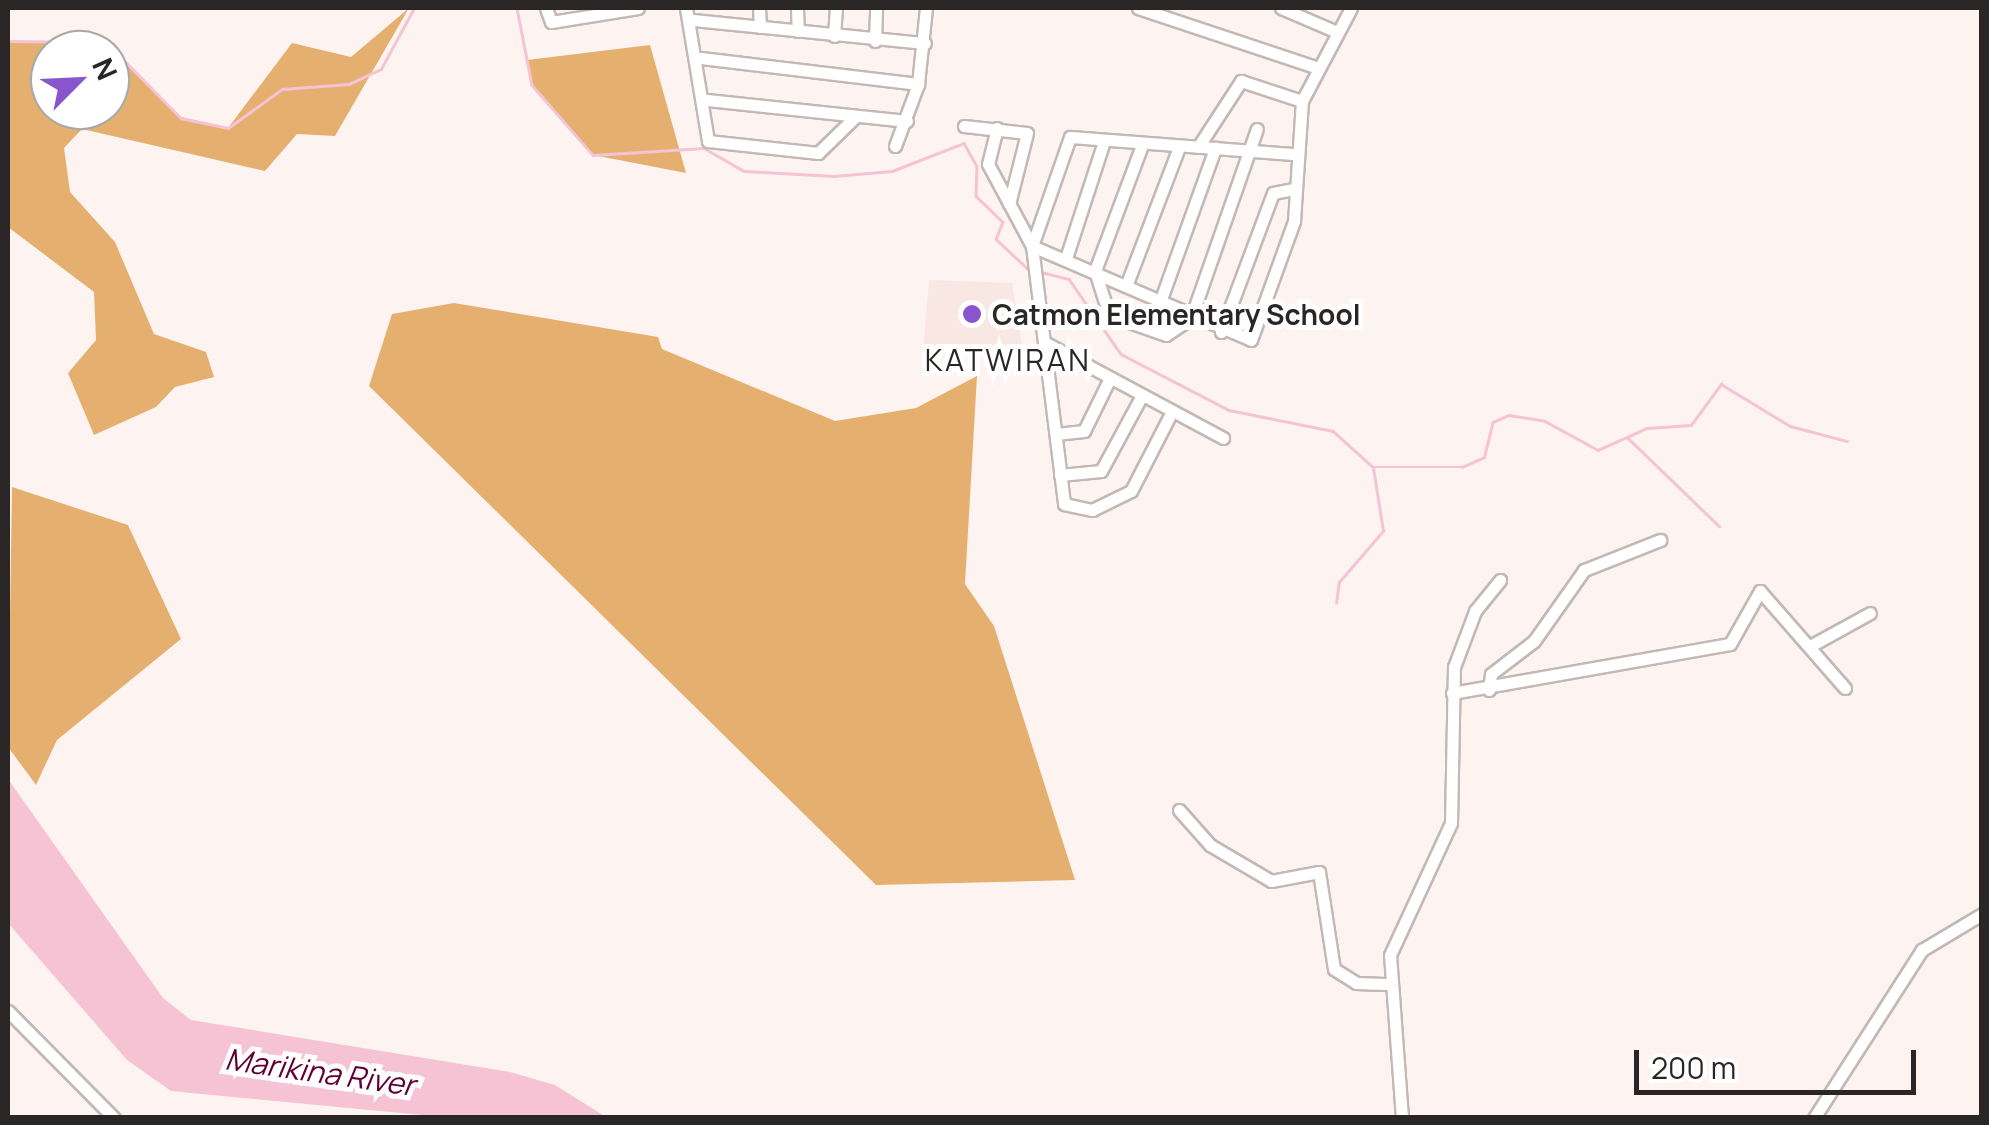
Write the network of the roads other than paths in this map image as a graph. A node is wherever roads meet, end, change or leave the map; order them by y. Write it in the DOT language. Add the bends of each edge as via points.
graph roads {
  1 [pos="546,8"];
  2 [pos="638,8"];
  3 [pos="686,8"];
  4 [pos="759,8"];
  5 [pos="798,8"];
  6 [pos="836,8"];
  7 [pos="876,8"];
  8 [pos="926,8"];
  9 [pos="1138,8"];
  10 [pos="1282,8"];
  11 [pos="1351,8"];
  12 [pos="602,12"];
  13 [pos="693,20"];
  14 [pos="760,28"];
  15 [pos="798,32"];
  16 [pos="1337,32"];
  17 [pos="834,36"];
  18 [pos="875,41"];
  19 [pos="924,42"];
  20 [pos="701,58"];
  21 [pos="1318,68"];
  22 [pos="918,84"];
  23 [pos="707,100"];
  24 [pos="1302,101"];
  25 [pos="854,117"];
  26 [pos="906,120"];
  27 [pos="964,126"];
  28 [pos="997,128"];
  29 [pos="1257,129"];
  30 [pos="1104,140"];
  31 [pos="1142,144"];
  32 [pos="895,146"];
  33 [pos="1179,146"];
  34 [pos="1198,147"];
  35 [pos="1215,148"];
  36 [pos="1248,150"];
  37 [pos="1293,154"];
  38 [pos="1294,190"];
  39 [pos="1009,204"];
  40 [pos="1032,246"];
  41 [pos="1067,255"];
  42 [pos="1095,271"];
  43 [pos="1126,286"];
  44 [pos="1160,302"];
  45 [pos="1191,318"];
  46 [pos="1221,332"];
  47 [pos="1046,344"];
  48 [pos="1108,382"];
  49 [pos="1140,399"];
  50 [pos="1170,417"];
  51 [pos="1056,434"];
  52 [pos="1223,438"];
  53 [pos="1060,475"];
  54 [pos="1660,540"];
  55 [pos="1500,580"];
  56 [pos="1870,613"];
  57 [pos="1812,645"];
  58 [pos="1845,688"];
  59 [pos="1489,690"];
  60 [pos="1452,693"];
  61 [pos="1180,810"];
  62 [pos="1982,914"];
  63 [pos="1392,984"];
  64 [pos="8,1010"];
  65 [pos="114,1118"];
  66 [pos="1402,1118"];
  67 [pos="1814,1118"];
  1 -- 12 [label="street" via="551,22"];
  2 -- 12 [label="street"];
  3 -- 13 [label="street"];
  4 -- 14 [label="street"];
  5 -- 15 [label="street"];
  6 -- 17 [label="street"];
  7 -- 18 [label="street"];
  8 -- 19 [label="street"];
  9 -- 21 [label="street"];
  10 -- 16 [label="street"];
  11 -- 16 [label="street"];
  13 -- 14 [label="street"];
  13 -- 20 [label="street"];
  14 -- 15 [label="street"];
  15 -- 17 [label="street"];
  16 -- 21 [label="street"];
  17 -- 18 [label="street"];
  18 -- 19 [label="street"];
  19 -- 22 [label="street"];
  20 -- 22 [label="street"];
  20 -- 23 [label="street"];
  21 -- 24 [label="street"];
  22 -- 26 [label="street"];
  23 -- 25 [label="street"];
  23 -- 25 [label="street" via="708,140 818,153"];
  24 -- 34 [label="street" via="1241,81"];
  24 -- 37 [label="street"];
  25 -- 26 [label="street"];
  26 -- 32 [label="street"];
  27 -- 28 [label="street"];
  28 -- 39 [label="street" via="988,164"];
  28 -- 39 [label="street" via="1030,142"];
  29 -- 36 [label="street"];
  30 -- 31 [label="street"];
  30 -- 40 [label="street" via="1070,137"];
  30 -- 41 [label="street"];
  31 -- 33 [label="street"];
  31 -- 42 [label="street"];
  33 -- 34 [label="street"];
  33 -- 43 [label="street"];
  34 -- 35 [label="street"];
  35 -- 36 [label="street"];
  35 -- 44 [label="street"];
  36 -- 37 [label="street"];
  36 -- 45 [label="street"];
  37 -- 38 [label="street"];
  38 -- 46 [label="street" via="1272,193"];
  38 -- 46 [label="street" via="1294,220 1257,335 1243,342"];
  39 -- 40 [label="street"];
  40 -- 41 [label="street"];
  40 -- 47 [label="street"];
  41 -- 42 [label="street"];
  42 -- 43 [label="street"];
  42 -- 45 [label="street" via="1109,316 1153,335"];
  43 -- 44 [label="street"];
  44 -- 45 [label="street"];
  45 -- 46 [label="street"];
  47 -- 48 [label="street"];
  47 -- 51 [label="street"];
  48 -- 49 [label="street"];
  48 -- 51 [label="street" via="1084,432"];
  49 -- 50 [label="street"];
  49 -- 53 [label="street" via="1101,471"];
  50 -- 52 [label="street"];
  50 -- 53 [label="street" via="1131,491 1115,502 1070,510"];
  51 -- 53 [label="street"];
  54 -- 59 [label="street" via="1584,570 1534,642 1491,674"];
  55 -- 60 [label="street" via="1471,618"];
  56 -- 57 [label="street"];
  57 -- 58 [label="street"];
  57 -- 59 [label="street" via="1760,591 1730,644"];
  59 -- 60 [label="street"];
  60 -- 63 [label="street" via="1451,823 1392,943"];
  61 -- 63 [label="street" via="1210,846 1271,881 1319,872 1334,968 1356,983"];
  62 -- 67 [label="street" via="1922,950"];
  63 -- 66 [label="street"];
  64 -- 65 [label="street"];
}
